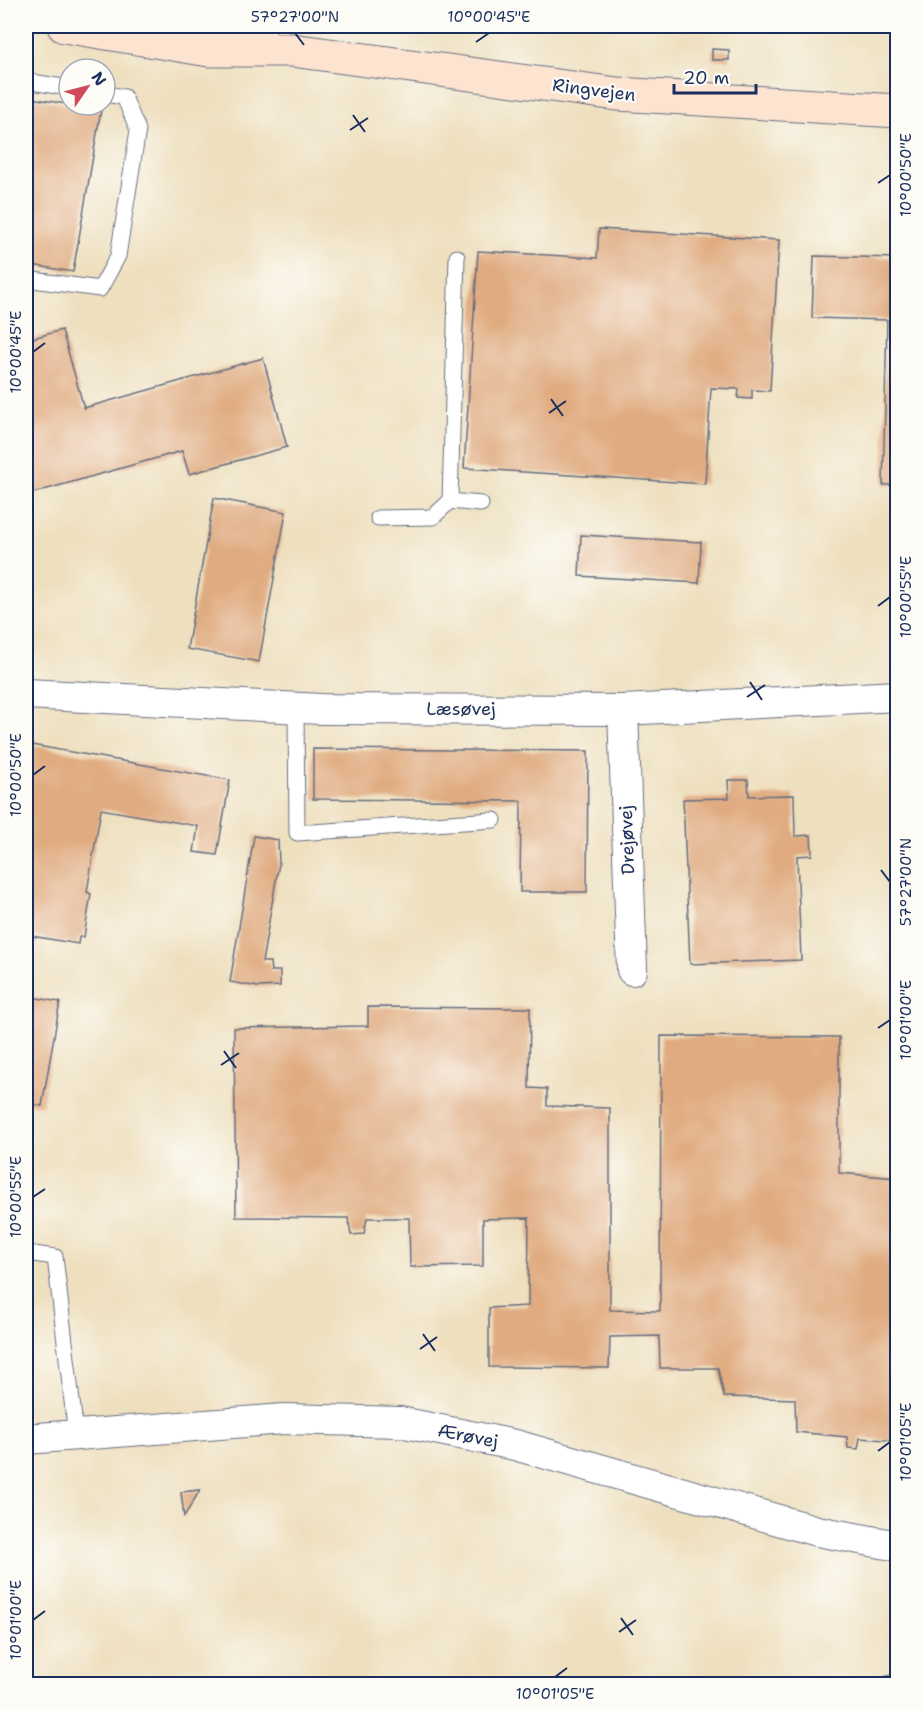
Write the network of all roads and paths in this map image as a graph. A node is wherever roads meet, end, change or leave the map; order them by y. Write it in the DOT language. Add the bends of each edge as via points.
graph roads {
  1 [pos="64,26"];
  2 [pos="214,26"];
  3 [pos="292,50"];
  4 [pos="26,81"];
  5 [pos="57,86"];
  6 [pos="117,96"];
  7 [pos="897,111"];
  8 [pos="457,257"];
  9 [pos="26,279"];
  10 [pos="450,501"];
  11 [pos="481,504"];
  12 [pos="378,518"];
  13 [pos="26,694"];
  14 [pos="897,696"];
  15 [pos="296,707"];
  16 [pos="622,710"];
  17 [pos="494,820"];
  18 [pos="632,970"];
  19 [pos="26,1253"];
  20 [pos="76,1435"];
  21 [pos="26,1439"];
  22 [pos="897,1546"];
  1 -- 3 [label="main road, Ringvejen" via="209,50"];
  2 -- 3 [label="main road, Ringvejen"];
  3 -- 7 [label="main road, Ringvejen" via="617,94"];
  4 -- 5 [label="lane"];
  6 -- 9 [label="lane" via="124,97 138,130 118,256 100,289"];
  8 -- 10 [label="lane"];
  10 -- 11 [label="lane"];
  10 -- 12 [label="lane" via="433,517"];
  13 -- 15 [label="street, Læsøvej"];
  14 -- 16 [label="street, Læsøvej"];
  15 -- 16 [label="street, Læsøvej"];
  15 -- 17 [label="lane" via="297,834"];
  16 -- 18 [label="street, Drejøvej"];
  19 -- 20 [label="lane" via="55,1257"];
  20 -- 21 [label="street, Ærøvej"];
  20 -- 22 [label="street, Ærøvej" via="284,1419 400,1422 515,1445 817,1531"];
}
